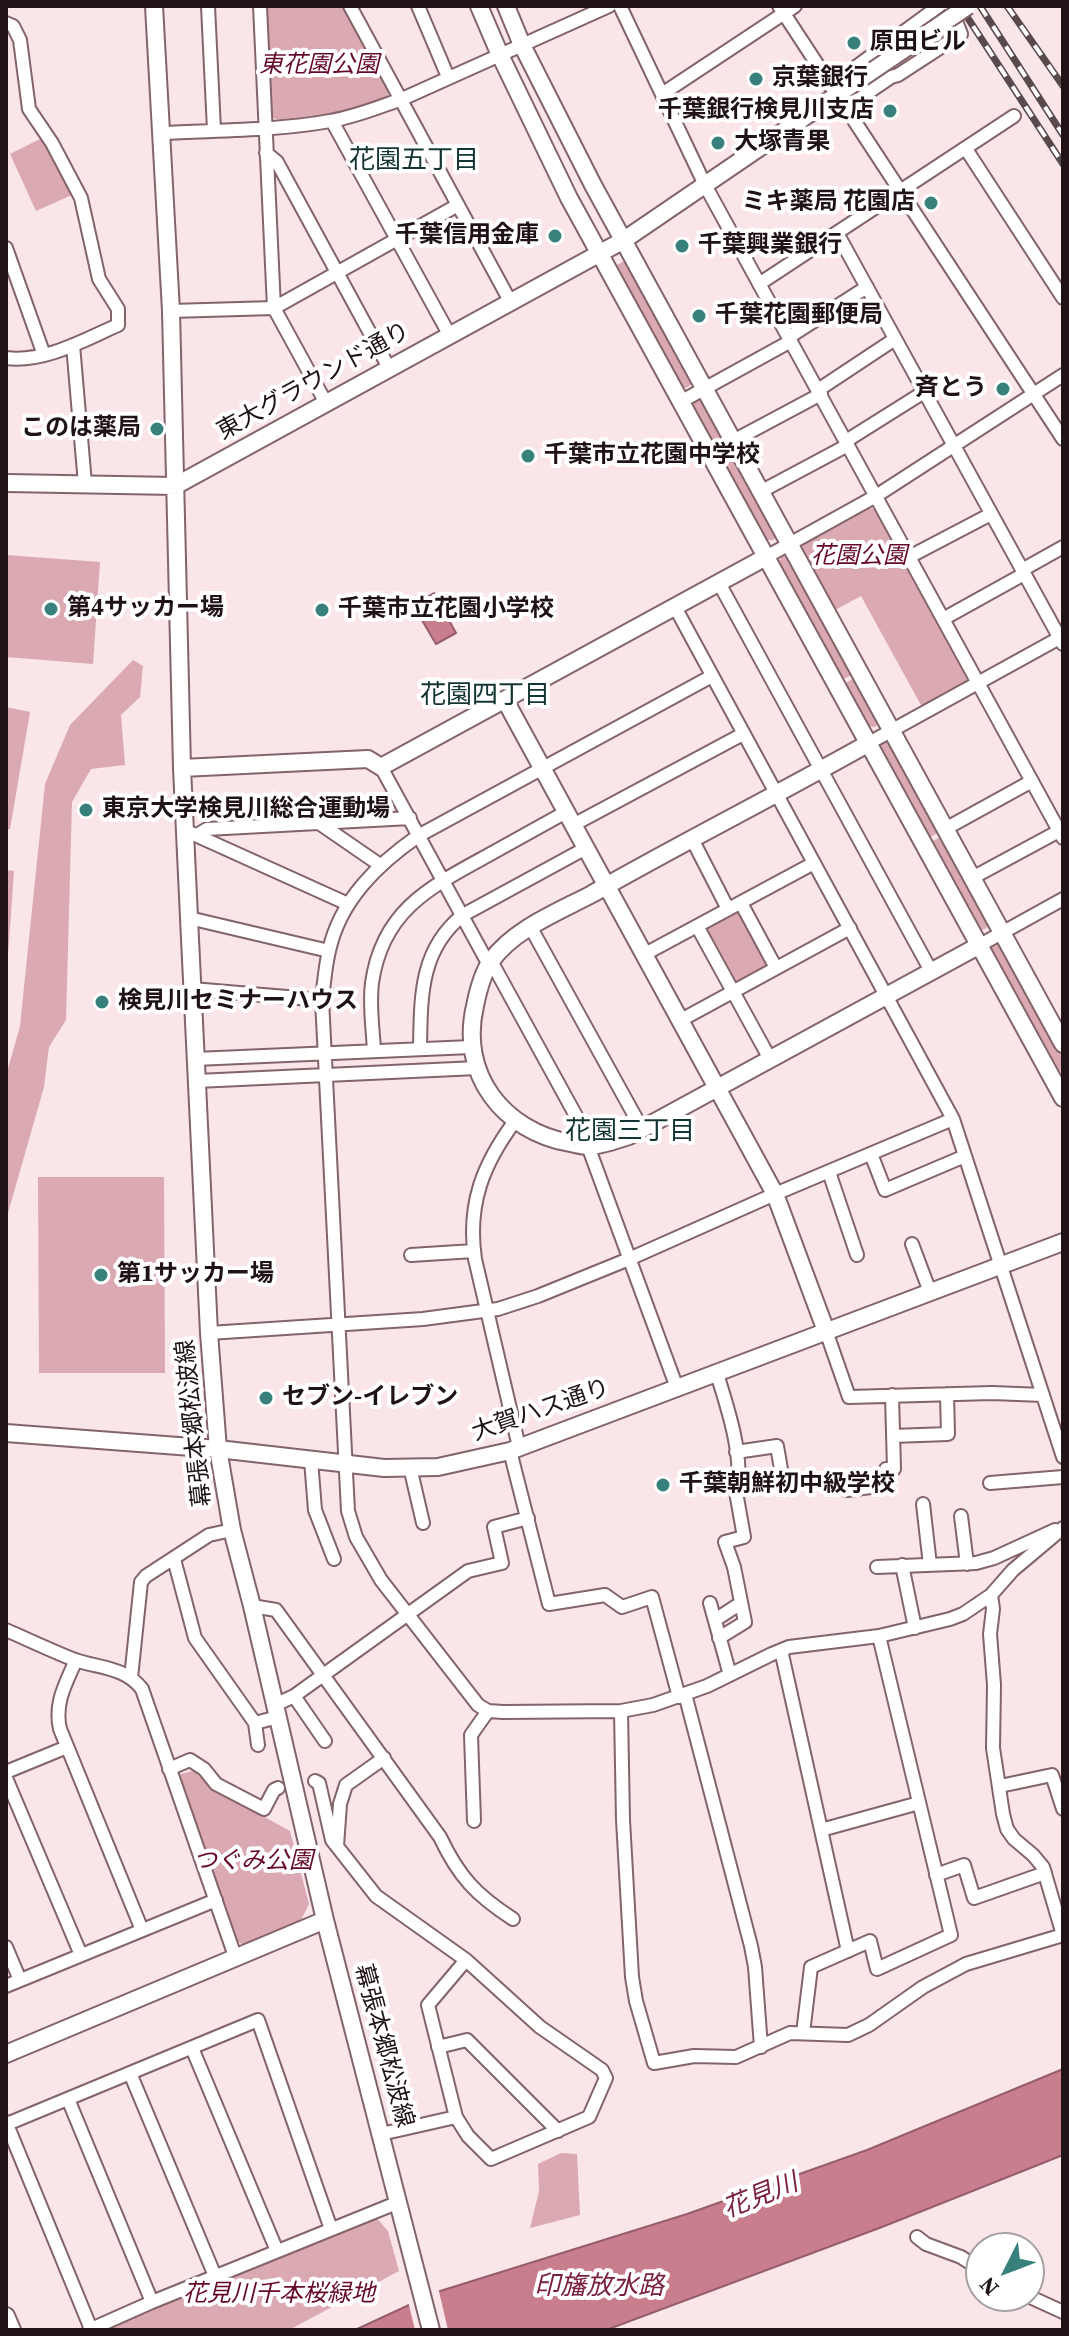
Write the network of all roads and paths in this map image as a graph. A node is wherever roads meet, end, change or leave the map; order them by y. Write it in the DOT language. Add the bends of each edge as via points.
graph roads {
  1 [pos="154,6"];
  2 [pos="208,6"];
  3 [pos="260,6"];
  4 [pos="350,6"];
  5 [pos="418,6"];
  6 [pos="479,6"];
  7 [pos="506,6"];
  8 [pos="609,6"];
  9 [pos="620,6"];
  10 [pos="939,6"];
  11 [pos="950,6"];
  12 [pos="968,6"];
  13 [pos="786,9"];
  14 [pos="6,23"];
  15 [pos="522,45"];
  16 [pos="500,55"];
  17 [pos="448,77"];
  18 [pos="662,94"];
  19 [pos="841,94"];
  20 [pos="402,99"];
  21 [pos="1014,116"];
  22 [pos="332,121"];
  23 [pos="265,129"];
  24 [pos="214,130"];
  25 [pos="162,133"];
  26 [pos="966,149"];
  27 [pos="266,153"];
  28 [pos="705,185"];
  29 [pos="901,191"];
  30 [pos="458,205"];
  31 [pos="837,233"];
  32 [pos="398,238"];
  33 [pos="624,240"];
  34 [pos="6,248"];
  35 [pos="600,253"];
  36 [pos="338,272"];
  37 [pos="759,284"];
  38 [pos="867,287"];
  39 [pos="1063,298"];
  40 [pos="510,301"];
  41 [pos="274,308"];
  42 [pos="171,311"];
  43 [pos="449,334"];
  44 [pos="790,339"];
  45 [pos="895,339"];
  46 [pos="73,345"];
  47 [pos="44,355"];
  48 [pos="6,358"];
  49 [pos="389,368"];
  50 [pos="1063,375"];
  51 [pos="704,388"];
  52 [pos="819,392"];
  53 [pos="924,392"];
  54 [pos="1033,394"];
  55 [pos="682,401"];
  56 [pos="326,403"];
  57 [pos="1063,439"];
  58 [pos="733,441"];
  59 [pos="847,443"];
  60 [pos="954,446"];
  61 [pos="6,483"];
  62 [pos="85,484"];
  63 [pos="175,486"];
  64 [pos="760,492"];
  65 [pos="876,496"];
  66 [pos="991,514"];
  67 [pos="789,544"];
  68 [pos="1063,547"];
  69 [pos="766,557"];
  70 [pos="909,557"];
  71 [pos="1023,572"];
  72 [pos="719,583"];
  73 [pos="675,607"];
  74 [pos="943,619"];
  75 [pos="1062,639"];
  76 [pos="712,676"];
  77 [pos="978,682"];
  78 [pos="505,700"];
  79 [pos="891,730"];
  80 [pos="743,734"];
  81 [pos="869,743"];
  82 [pos="381,767"];
  83 [pos="541,767"];
  84 [pos="182,768"];
  85 [pos="821,770"];
  86 [pos="1032,781"];
  87 [pos="777,794"];
  88 [pos="410,818"];
  89 [pos="570,818"];
  90 [pos="319,823"];
  91 [pos="945,829"];
  92 [pos="191,834"];
  93 [pos="1061,834"];
  94 [pos="418,836"];
  95 [pos="692,839"];
  96 [pos="586,848"];
  97 [pos="814,863"];
  98 [pos="380,865"];
  99 [pos="972,878"];
  100 [pos="442,880"];
  101 [pos="607,885"];
  102 [pos="1063,899"];
  103 [pos="741,903"];
  104 [pos="348,904"];
  105 [pos="728,909"];
  106 [pos="463,915"];
  107 [pos="189,918"];
  108 [pos="697,926"];
  109 [pos="531,928"];
  110 [pos="850,928"];
  111 [pos="1002,932"];
  112 [pos="980,945"];
  113 [pos="329,951"];
  114 [pos="645,954"];
  115 [pos="490,963"];
  116 [pos="776,968"];
  117 [pos="931,971"];
  118 [pos="192,989"];
  119 [pos="733,991"];
  120 [pos="887,996"];
  121 [pos="322,1000"];
  122 [pos="681,1020"];
  123 [pos="1063,1044"];
  124 [pos="471,1047"];
  125 [pos="420,1049"];
  126 [pos="374,1051"];
  127 [pos="324,1053"];
  128 [pos="195,1059"];
  129 [pos="770,1059"];
  130 [pos="477,1068"];
  131 [pos="326,1075"];
  132 [pos="1059,1080"];
  133 [pos="197,1081"];
  134 [pos="717,1088"];
  135 [pos="1063,1098"];
  136 [pos="953,1119"];
  137 [pos="515,1121"];
  138 [pos="642,1129"];
  139 [pos="590,1146"];
  140 [pos="871,1154"];
  141 [pos="965,1156"];
  142 [pos="829,1172"];
  143 [pos="775,1194"];
  144 [pos="1063,1242"];
  145 [pos="912,1244"];
  146 [pos="474,1251"];
  147 [pos="411,1255"];
  148 [pos="857,1255"];
  149 [pos="629,1259"];
  150 [pos="1001,1264"];
  151 [pos="930,1292"];
  152 [pos="487,1312"];
  153 [pos="338,1324"];
  154 [pos="826,1331"];
  155 [pos="209,1333"];
  156 [pos="717,1374"];
  157 [pos="677,1388"];
  158 [pos="947,1394"];
  159 [pos="892,1395"];
  160 [pos="1043,1395"];
  161 [pos="1057,1417"];
  162 [pos="6,1433"];
  163 [pos="893,1436"];
  164 [pos="218,1449"];
  165 [pos="514,1449"];
  166 [pos="736,1452"];
  167 [pos="1063,1457"];
  168 [pos="311,1460"];
  169 [pos="345,1464"];
  170 [pos="410,1467"];
  171 [pos="1063,1477"];
  172 [pos="990,1483"];
  173 [pos="738,1487"];
  174 [pos="847,1490"];
  175 [pos="923,1504"];
  176 [pos="961,1516"];
  177 [pos="528,1518"];
  178 [pos="423,1523"];
  179 [pos="1063,1528"];
  180 [pos="232,1530"];
  181 [pos="174,1559"];
  182 [pos="334,1559"];
  183 [pos="967,1564"];
  184 [pos="902,1565"];
  185 [pos="930,1565"];
  186 [pos="877,1567"];
  187 [pos="991,1595"];
  188 [pos="710,1603"];
  189 [pos="741,1603"];
  190 [pos="252,1606"];
  191 [pos="409,1614"];
  192 [pos="715,1620"];
  193 [pos="915,1628"];
  194 [pos="6,1630"];
  195 [pos="879,1636"];
  196 [pos="719,1638"];
  197 [pos="781,1650"];
  198 [pos="76,1660"];
  199 [pos="322,1675"];
  200 [pos="730,1675"];
  201 [pos="131,1678"];
  202 [pos="682,1695"];
  203 [pos="294,1696"];
  204 [pos="277,1711"];
  205 [pos="488,1711"];
  206 [pos="621,1711"];
  207 [pos="255,1723"];
  208 [pos="325,1741"];
  209 [pos="258,1745"];
  210 [pos="67,1747"];
  211 [pos="384,1758"];
  212 [pos="169,1769"];
  213 [pos="6,1772"];
  214 [pos="6,1778"];
  215 [pos="315,1781"];
  216 [pos="1000,1786"];
  217 [pos="278,1788"];
  218 [pos="919,1803"];
  219 [pos="1063,1809"];
  220 [pos="474,1821"];
  221 [pos="821,1830"];
  222 [pos="337,1846"];
  223 [pos="1045,1873"];
  224 [pos="936,1875"];
  225 [pos="216,1900"];
  226 [pos="513,1919"];
  227 [pos="325,1920"];
  228 [pos="142,1930"];
  229 [pos="1063,1935"];
  230 [pos="6,1947"];
  231 [pos="848,1951"];
  232 [pos="81,1955"];
  233 [pos="236,1959"];
  234 [pos="466,1960"];
  235 [pos="20,1980"];
  236 [pos="6,1986"];
  237 [pos="803,2033"];
  238 [pos="438,2047"];
  239 [pos="761,2047"];
  240 [pos="192,2048"];
  241 [pos="6,2054"];
  242 [pos="130,2073"];
  243 [pos="68,2099"];
  244 [pos="456,2117"];
  245 [pos="6,2123"];
  246 [pos="558,2131"];
  247 [pos="381,2134"];
  248 [pos="399,2202"];
  249 [pos="331,2229"];
  250 [pos="917,2237"];
  251 [pos="277,2251"];
  252 [pos="965,2260"];
  253 [pos="215,2276"];
  254 [pos="152,2302"];
  255 [pos="6,2316"];
  256 [pos="12,2330"];
  257 [pos="90,2330"];
  258 [pos="431,2330"];
  1 -- 25 [label="street, 幕張本郷松波線"];
  2 -- 24 [label="street"];
  3 -- 23 [label="street"];
  4 -- 20 [label="street"];
  5 -- 17 [label="street"];
  6 -- 16 [label="street"];
  7 -- 15 [label="street"];
  8 -- 15 [label="street"];
  9 -- 18 [label="street"];
  10 -- 19 [label="street"];
  11 -- 19 [label="street" via="961,34 898,75"];
  12 -- 19 [label="street, 東大グラウンド通り, bridge"];
  13 -- 18 [label="street"];
  13 -- 19 [label="street"];
  14 -- 46 [label="street" via="20,40 29,109 75,183 99,279 118,309 118,325"];
  15 -- 16 [label="street"];
  15 -- 33 [label="street"];
  16 -- 17 [label="street"];
  16 -- 35 [label="street"];
  17 -- 20 [label="street"];
  18 -- 28 [label="street"];
  19 -- 28 [label="street, 東大グラウンド通り"];
  19 -- 29 [label="street"];
  20 -- 22 [label="street"];
  20 -- 30 [label="street"];
  21 -- 26 [label="street"];
  22 -- 23 [label="street"];
  22 -- 32 [label="street"];
  23 -- 24 [label="street"];
  23 -- 27 [label="street"];
  24 -- 25 [label="street"];
  25 -- 42 [label="street, 幕張本郷松波線"];
  26 -- 29 [label="street"];
  26 -- 39 [label="street"];
  27 -- 36 [label="street" via="277,162"];
  27 -- 41 [label="street"];
  28 -- 33 [label="street, 東大グラウンド通り"];
  28 -- 37 [label="street"];
  29 -- 31 [label="street"];
  29 -- 54 [label="street"];
  30 -- 32 [label="street"];
  30 -- 40 [label="street"];
  31 -- 37 [label="street"];
  31 -- 38 [label="street"];
  32 -- 36 [label="street"];
  32 -- 43 [label="street"];
  33 -- 35 [label="street, 東大グラウンド通り"];
  33 -- 51 [label="street"];
  34 -- 47 [label="street"];
  35 -- 40 [label="street, 東大グラウンド通り"];
  35 -- 55 [label="street"];
  36 -- 41 [label="street"];
  36 -- 49 [label="street"];
  37 -- 44 [label="street"];
  38 -- 44 [label="street"];
  38 -- 45 [label="street"];
  40 -- 43 [label="street, 東大グラウンド通り"];
  41 -- 42 [label="street"];
  41 -- 56 [label="street"];
  42 -- 63 [label="street, 幕張本郷松波線"];
  43 -- 49 [label="street, 東大グラウンド通り"];
  44 -- 51 [label="street"];
  44 -- 52 [label="street"];
  45 -- 52 [label="street"];
  45 -- 53 [label="street"];
  46 -- 47 [label="street"];
  46 -- 62 [label="street"];
  47 -- 48 [label="street"];
  49 -- 56 [label="street, 東大グラウンド通り"];
  50 -- 54 [label="street"];
  51 -- 55 [label="street"];
  51 -- 58 [label="street"];
  52 -- 58 [label="street"];
  52 -- 59 [label="street"];
  53 -- 59 [label="street"];
  53 -- 60 [label="street"];
  54 -- 57 [label="street"];
  54 -- 60 [label="street"];
  55 -- 69 [label="street"];
  56 -- 63 [label="street, 東大グラウンド通り"];
  58 -- 64 [label="street"];
  59 -- 64 [label="street"];
  59 -- 65 [label="street"];
  60 -- 65 [label="street"];
  60 -- 66 [label="street"];
  61 -- 62 [label="street"];
  62 -- 63 [label="street"];
  63 -- 84 [label="street, 幕張本郷松波線"];
  64 -- 67 [label="street"];
  65 -- 67 [label="street"];
  65 -- 70 [label="street"];
  66 -- 70 [label="street"];
  66 -- 71 [label="street"];
  67 -- 69 [label="street"];
  67 -- 79 [label="street"];
  68 -- 71 [label="street"];
  69 -- 72 [label="street"];
  69 -- 81 [label="street"];
  70 -- 74 [label="street"];
  71 -- 74 [label="street"];
  71 -- 75 [label="street"];
  72 -- 73 [label="street"];
  72 -- 85 [label="street"];
  73 -- 76 [label="street"];
  73 -- 78 [label="street"];
  74 -- 77 [label="street"];
  75 -- 77 [label="street"];
  76 -- 80 [label="street"];
  76 -- 83 [label="street"];
  77 -- 79 [label="street"];
  77 -- 86 [label="street"];
  78 -- 82 [label="street"];
  78 -- 83 [label="street"];
  79 -- 81 [label="street"];
  79 -- 91 [label="street"];
  80 -- 87 [label="street"];
  80 -- 89 [label="street"];
  81 -- 85 [label="street"];
  81 -- 112 [label="street"];
  82 -- 84 [label="street" via="368,759"];
  82 -- 88 [label="street"];
  83 -- 89 [label="street"];
  83 -- 94 [label="street"];
  84 -- 92 [label="street, 幕張本郷松波線"];
  85 -- 87 [label="street"];
  85 -- 117 [label="street"];
  86 -- 91 [label="street"];
  86 -- 93 [label="street"];
  87 -- 95 [label="street"];
  87 -- 97 [label="street"];
  88 -- 90 [label="street"];
  88 -- 94 [label="street"];
  89 -- 96 [label="street"];
  89 -- 100 [label="street"];
  90 -- 92 [label="street"];
  90 -- 98 [label="street"];
  91 -- 99 [label="street"];
  92 -- 104 [label="street"];
  92 -- 107 [label="street, 幕張本郷松波線"];
  93 -- 99 [label="street"];
  94 -- 98 [label="street"];
  94 -- 100 [label="street"];
  95 -- 101 [label="street"];
  95 -- 105 [label="street"];
  96 -- 101 [label="street"];
  96 -- 106 [label="street"];
  97 -- 103 [label="street"];
  97 -- 110 [label="street"];
  98 -- 104 [label="street"];
  99 -- 111 [label="street"];
  100 -- 106 [label="street"];
  100 -- 126 [label="street" via="405,910 378,957 371,986"];
  101 -- 109 [label="street"];
  101 -- 114 [label="street"];
  102 -- 111 [label="street"];
  103 -- 105 [label="street"];
  103 -- 116 [label="street"];
  104 -- 113 [label="street"];
  105 -- 108 [label="street"];
  106 -- 115 [label="street"];
  106 -- 125 [label="street" via="440,941 424,975"];
  107 -- 113 [label="street"];
  107 -- 118 [label="street, 幕張本郷松波線"];
  108 -- 114 [label="street"];
  108 -- 119 [label="street"];
  109 -- 115 [label="street"];
  109 -- 138 [label="street"];
  110 -- 116 [label="street"];
  110 -- 120 [label="street"];
  111 -- 112 [label="street"];
  111 -- 123 [label="street"];
  112 -- 117 [label="street"];
  112 -- 132 [label="street"];
  113 -- 121 [label="street"];
  114 -- 122 [label="street"];
  115 -- 124 [label="street" via="472,1018"];
  115 -- 139 [label="street"];
  116 -- 119 [label="street"];
  117 -- 120 [label="street"];
  118 -- 121 [label="street"];
  118 -- 128 [label="street, 幕張本郷松波線"];
  119 -- 122 [label="street"];
  119 -- 129 [label="street"];
  120 -- 129 [label="street"];
  120 -- 136 [label="street"];
  121 -- 127 [label="street"];
  122 -- 134 [label="street"];
  124 -- 125 [label="street"];
  124 -- 130 [label="street"];
  125 -- 126 [label="street"];
  126 -- 127 [label="street"];
  127 -- 128 [label="street"];
  127 -- 131 [label="street"];
  128 -- 133 [label="street, 幕張本郷松波線"];
  129 -- 134 [label="street"];
  130 -- 131 [label="street"];
  130 -- 137 [label="street"];
  131 -- 133 [label="street"];
  131 -- 153 [label="street"];
  132 -- 135 [label="street"];
  133 -- 155 [label="street, 幕張本郷松波線"];
  134 -- 138 [label="street"];
  134 -- 143 [label="street"];
  136 -- 140 [label="street"];
  136 -- 141 [label="street"];
  137 -- 139 [label="street" via="555,1140"];
  137 -- 146 [label="street" via="496,1146 476,1195"];
  138 -- 139 [label="street"];
  139 -- 149 [label="street"];
  140 -- 141 [label="street" via="885,1190"];
  140 -- 142 [label="street"];
  141 -- 150 [label="street"];
  142 -- 143 [label="street"];
  142 -- 148 [label="street"];
  143 -- 149 [label="street"];
  143 -- 154 [label="street"];
  144 -- 150 [label="street, 大賀ハス通り"];
  145 -- 151 [label="street"];
  146 -- 147 [label="street"];
  146 -- 152 [label="street"];
  149 -- 152 [label="street"];
  149 -- 157 [label="street"];
  150 -- 151 [label="street, 大賀ハス通り"];
  150 -- 160 [label="street"];
  151 -- 154 [label="street, 大賀ハス通り"];
  152 -- 153 [label="street"];
  152 -- 165 [label="street"];
  153 -- 155 [label="street"];
  153 -- 169 [label="street"];
  154 -- 156 [label="street, 大賀ハス通り"];
  154 -- 159 [label="street" via="849,1397"];
  155 -- 164 [label="street, 幕張本郷松波線"];
  156 -- 157 [label="street, 大賀ハス通り"];
  156 -- 166 [label="street"];
  157 -- 165 [label="street, 大賀ハス通り"];
  158 -- 159 [label="street"];
  158 -- 160 [label="street"];
  158 -- 163 [label="street" via="948,1434"];
  159 -- 163 [label="street"];
  160 -- 161 [label="street"];
  161 -- 167 [label="street"];
  162 -- 164 [label="street, 大賀ハス通り"];
  163 -- 174 [label="street" via="894,1469 886,1469 887,1485"];
  164 -- 168 [label="street, 大賀ハス通り"];
  164 -- 180 [label="street, 幕張本郷松波線"];
  165 -- 170 [label="street, 大賀ハス通り" via="438,1467"];
  165 -- 177 [label="street"];
  166 -- 173 [label="street"];
  166 -- 173 [label="street" via="777,1446 783,1481"];
  168 -- 169 [label="street, 大賀ハス通り"];
  168 -- 182 [label="street" via="315,1510"];
  169 -- 170 [label="street, 大賀ハス通り"];
  169 -- 191 [label="street" via="348,1511 356,1537"];
  170 -- 178 [label="street"];
  171 -- 172 [label="street"];
  173 -- 189 [label="street" via="744,1537 725,1542"];
  175 -- 185 [label="street"];
  176 -- 183 [label="street"];
  177 -- 191 [label="street" via="494,1527 502,1563 468,1571"];
  177 -- 202 [label="street" via="549,1604 605,1595 622,1607 652,1597"];
  179 -- 183 [label="street"];
  179 -- 187 [label="street"];
  180 -- 181 [label="street" via="209,1535"];
  180 -- 190 [label="street, 幕張本郷松波線"];
  181 -- 201 [label="street" via="141,1582"];
  181 -- 207 [label="street" via="195,1638"];
  183 -- 185 [label="street"];
  184 -- 185 [label="street"];
  184 -- 186 [label="street"];
  184 -- 193 [label="street"];
  187 -- 193 [label="street" via="963,1614"];
  187 -- 216 [label="street" via="993,1748"];
  188 -- 192 [label="street"];
  189 -- 192 [label="street"];
  189 -- 196 [label="street" via="745,1622"];
  190 -- 199 [label="street" via="276,1610"];
  190 -- 204 [label="street, 幕張本郷松波線"];
  191 -- 199 [label="street"];
  191 -- 205 [label="street"];
  192 -- 196 [label="street"];
  193 -- 195 [label="street"];
  194 -- 198 [label="street"];
  195 -- 197 [label="street"];
  195 -- 218 [label="street"];
  196 -- 200 [label="street"];
  197 -- 200 [label="street"];
  197 -- 221 [label="street"];
  198 -- 201 [label="street"];
  198 -- 210 [label="street" via="57,1715"];
  199 -- 203 [label="street"];
  199 -- 211 [label="street"];
  200 -- 202 [label="street"];
  201 -- 212 [label="street" via="142,1689"];
  202 -- 206 [label="street"];
  202 -- 239 [label="street" via="751,1946"];
  203 -- 204 [label="street"];
  203 -- 208 [label="street"];
  204 -- 207 [label="street"];
  204 -- 227 [label="street, 幕張本郷松波線"];
  205 -- 206 [label="street"];
  205 -- 220 [label="street" via="471,1735"];
  206 -- 239 [label="street" via="632,1977 654,2063 694,2056 736,2057"];
  207 -- 209 [label="street"];
  210 -- 213 [label="street"];
  210 -- 228 [label="street"];
  211 -- 222 [label="street" via="346,1785"];
  211 -- 226 [label="street" via="472,1890"];
  212 -- 217 [label="street" via="190,1760 216,1784 264,1809"];
  212 -- 225 [label="street"];
  214 -- 232 [label="street"];
  215 -- 222 [label="street"];
  216 -- 219 [label="street" via="1052,1775"];
  216 -- 223 [label="street" via="1007,1829"];
  218 -- 221 [label="street"];
  218 -- 224 [label="street"];
  221 -- 231 [label="street"];
  222 -- 234 [label="street" via="376,1896"];
  223 -- 224 [label="street" via="974,1898 964,1865"];
  223 -- 229 [label="street"];
  224 -- 231 [label="street" via="951,1935 877,1969 870,1941"];
  225 -- 228 [label="street"];
  225 -- 233 [label="street"];
  227 -- 233 [label="street"];
  227 -- 247 [label="street, 幕張本郷松波線"];
  228 -- 232 [label="street"];
  229 -- 237 [label="street" via="966,1964 848,2035"];
  230 -- 235 [label="street"];
  231 -- 237 [label="street" via="811,1967"];
  232 -- 235 [label="street"];
  233 -- 241 [label="street"];
  234 -- 238 [label="street" via="428,2005"];
  234 -- 246 [label="street" via="540,2027 602,2070 606,2078 589,2117"];
  235 -- 236 [label="street"];
  237 -- 239 [label="street" via="790,2033"];
  238 -- 244 [label="street"];
  238 -- 246 [label="street" via="467,2040"];
  240 -- 242 [label="street"];
  240 -- 249 [label="street" via="258,2020"];
  240 -- 251 [label="street"];
  242 -- 243 [label="street"];
  242 -- 253 [label="street"];
  243 -- 245 [label="street"];
  243 -- 254 [label="street"];
  244 -- 246 [label="street" via="491,2159"];
  244 -- 247 [label="street"];
  245 -- 257 [label="street"];
  247 -- 248 [label="street, 幕張本郷松波線"];
  248 -- 249 [label="street"];
  248 -- 258 [label="street, 幕張本郷松波線"];
  249 -- 251 [label="street"];
  250 -- 252 [label="street"];
  251 -- 253 [label="street"];
  253 -- 254 [label="street"];
  254 -- 257 [label="street"];
  255 -- 256 [label="street"];
}
